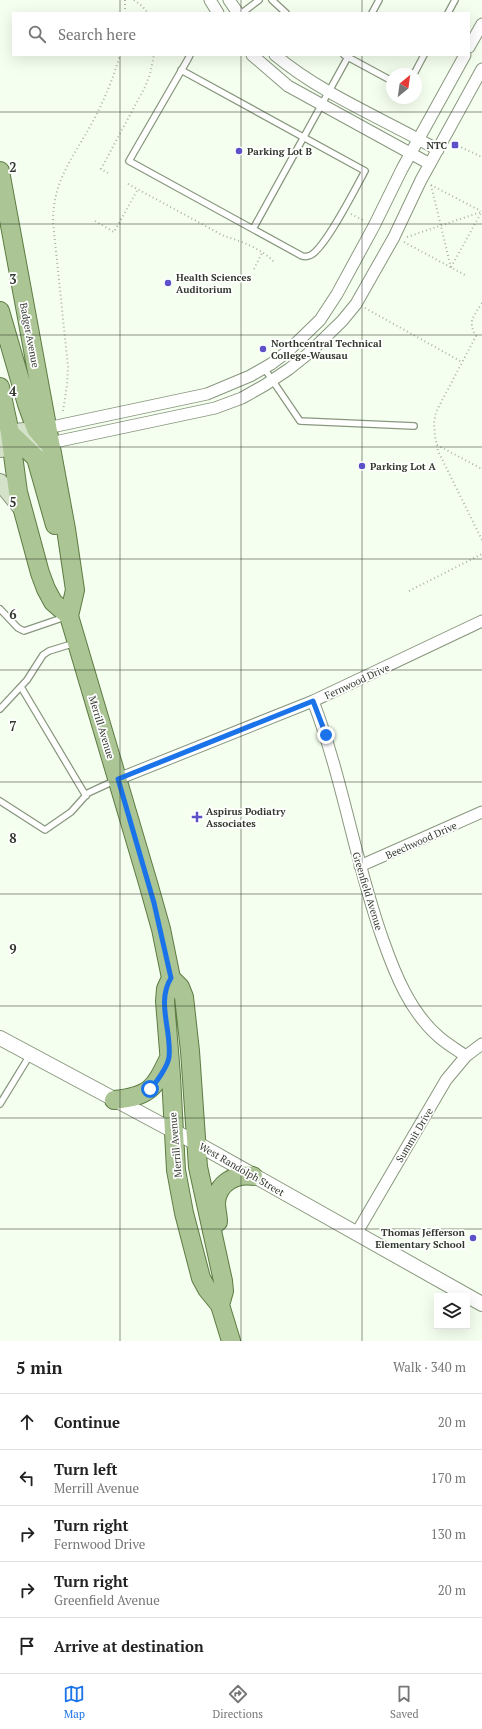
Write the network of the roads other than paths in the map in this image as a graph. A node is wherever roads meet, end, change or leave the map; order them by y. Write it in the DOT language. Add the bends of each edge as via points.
graph roads {
  1 [pos="210,0"];
  2 [pos="229,0"];
  3 [pos="259,0"];
  4 [pos="272,0"];
  5 [pos="379,0"];
  6 [pos="455,0"];
  7 [pos="217,12"];
  8 [pos="237,12"];
  9 [pos="243,12"];
  10 [pos="285,12"];
  11 [pos="373,12"];
  12 [pos="449,12"];
  13 [pos="482,24"];
  14 [pos="470,45"];
  15 [pos="189,56"];
  16 [pos="253,56"];
  17 [pos="276,56"];
  18 [pos="347,56"];
  19 [pos="423,56"];
  20 [pos="464,56"];
  21 [pos="417,68"];
  22 [pos="482,69"];
  23 [pos="181,70"];
  24 [pos="386,78"];
  25 [pos="330,91"];
  26 [pos="321,105"];
  27 [pos="304,138"];
  28 [pos="419,139"];
  29 [pos="438,150"];
  30 [pos="411,153"];
  31 [pos="430,164"];
  32 [pos="0,171"];
  33 [pos="253,229"];
  34 [pos="0,311"];
  35 [pos="264,368"];
  36 [pos="272,380"];
  37 [pos="0,387"];
  38 [pos="414,426"];
  39 [pos="44,433"];
  40 [pos="9,442"];
  41 [pos="0,482"];
  42 [pos="22,510"];
  43 [pos="74,584"];
  44 [pos="0,609"];
  45 [pos="70,616"];
  46 [pos="482,621"];
  47 [pos="77,642"];
  48 [pos="21,687"];
  49 [pos="313,701"];
  50 [pos="0,709"];
  51 [pos="118,779"];
  52 [pos="86,796"];
  53 [pos="0,801"];
  54 [pos="482,812"];
  55 [pos="360,866"];
  56 [pos="171,978"];
  57 [pos="0,1038"];
  58 [pos="482,1044"];
  59 [pos="31,1055"];
  60 [pos="466,1056"];
  61 [pos="169,1058"];
  62 [pos="114,1100"];
  63 [pos="0,1104"];
  64 [pos="173,1132"];
  65 [pos="196,1143"];
  66 [pos="253,1176"];
  67 [pos="356,1234"];
  68 [pos="218,1254"];
  69 [pos="482,1304"];
  70 [pos="220,1305"];
  71 [pos="231,1341"];
  1 -- 7 [label="street"];
  2 -- 8 [label="street"];
  3 -- 9 [label="lane"];
  4 -- 10 [label="lane"];
  5 -- 11 [label="lane"];
  6 -- 12 [label="lane"];
  13 -- 14 [label="street"];
  15 -- 23 [label="lane"];
  16 -- 26 [label="street" via="283,83"];
  17 -- 25 [label="street" via="301,75"];
  18 -- 24 [label="lane"];
  18 -- 25 [label="lane"];
  19 -- 21 [label="lane"];
  20 -- 28 [label="street"];
  22 -- 29 [label="street"];
  23 -- 27 [label="lane"];
  23 -- 33 [label="lane" via="129,161"];
  25 -- 26 [label="lane"];
  25 -- 28 [label="street"];
  26 -- 27 [label="lane"];
  26 -- 30 [label="street"];
  27 -- 33 [label="lane"];
  27 -- 33 [label="lane" via="365,171 332,228 310,256 302,256"];
  28 -- 29 [label="street"];
  28 -- 30 [label="street"];
  29 -- 31 [label="street"];
  30 -- 31 [label="street"];
  30 -- 35 [label="street" via="347,277 326,311 287,352"];
  31 -- 36 [label="street" via="394,237 356,304 308,353 289,370"];
  32 -- 39 [label="main road, Badger Avenue"];
  34 -- 39 [label="main road" via="25,400"];
  35 -- 36 [label="lane"];
  35 -- 39 [label="street" via="229,386 198,397"];
  36 -- 38 [label="lane" via="300,421"];
  36 -- 39 [label="street" via="242,398 215,408"];
  37 -- 40 [label="main road"];
  39 -- 40 [label="main road"];
  39 -- 43 [label="main road, Merrill Avenue"];
  40 -- 42 [label="main road"];
  40 -- 43 [label="main road" via="37,461"];
  41 -- 42 [label="main road"];
  42 -- 45 [label="main road" via="46,589 55,605"];
  43 -- 45 [label="main road, Merrill Avenue"];
  44 -- 45 [label="lane" via="24,631"];
  45 -- 47 [label="main road, Merrill Avenue"];
  46 -- 49 [label="street, Fernwood Drive"];
  47 -- 48 [label="lane" via="46,653"];
  47 -- 51 [label="main road, Merrill Avenue"];
  48 -- 50 [label="lane"];
  48 -- 52 [label="lane"];
  49 -- 51 [label="street, Fernwood Drive"];
  49 -- 55 [label="street, Greenfield Avenue" via="332,759"];
  51 -- 52 [label="lane"];
  51 -- 56 [label="main road, Merrill Avenue" via="156,910"];
  52 -- 53 [label="lane" via="71,812 45,830"];
  54 -- 55 [label="street, Beechwood Drive"];
  55 -- 60 [label="street, Greenfield Avenue" via="385,947 407,996 438,1036"];
  56 -- 61 [label="main road, Merrill Avenue" via="165,998"];
  56 -- 65 [label="main road, Merrill Avenue" via="183,993 186,1008"];
  57 -- 59 [label="street, West Randolph Street"];
  58 -- 60 [label="street, Summit Drive"];
  59 -- 62 [label="street, West Randolph Street"];
  59 -- 63 [label="lane"];
  60 -- 67 [label="street, Summit Drive" via="446,1080"];
  61 -- 62 [label="main road" via="147,1092"];
  61 -- 64 [label="main road, Merrill Avenue"];
  62 -- 64 [label="street, West Randolph Street"];
  64 -- 65 [label="street, West Randolph Street"];
  64 -- 70 [label="main road, Merrill Avenue" via="176,1170 184,1213 201,1278"];
  65 -- 66 [label="street, West Randolph Street"];
  65 -- 68 [label="main road, Merrill Avenue" via="198,1167"];
  66 -- 67 [label="street, West Randolph Street"];
  66 -- 68 [label="main road" via="236,1176 224,1185 217,1196"];
  67 -- 69 [label="street, West Randolph Street"];
  68 -- 70 [label="main road, Merrill Avenue" via="224,1288"];
  70 -- 71 [label="main road, Merrill Avenue"];
}
